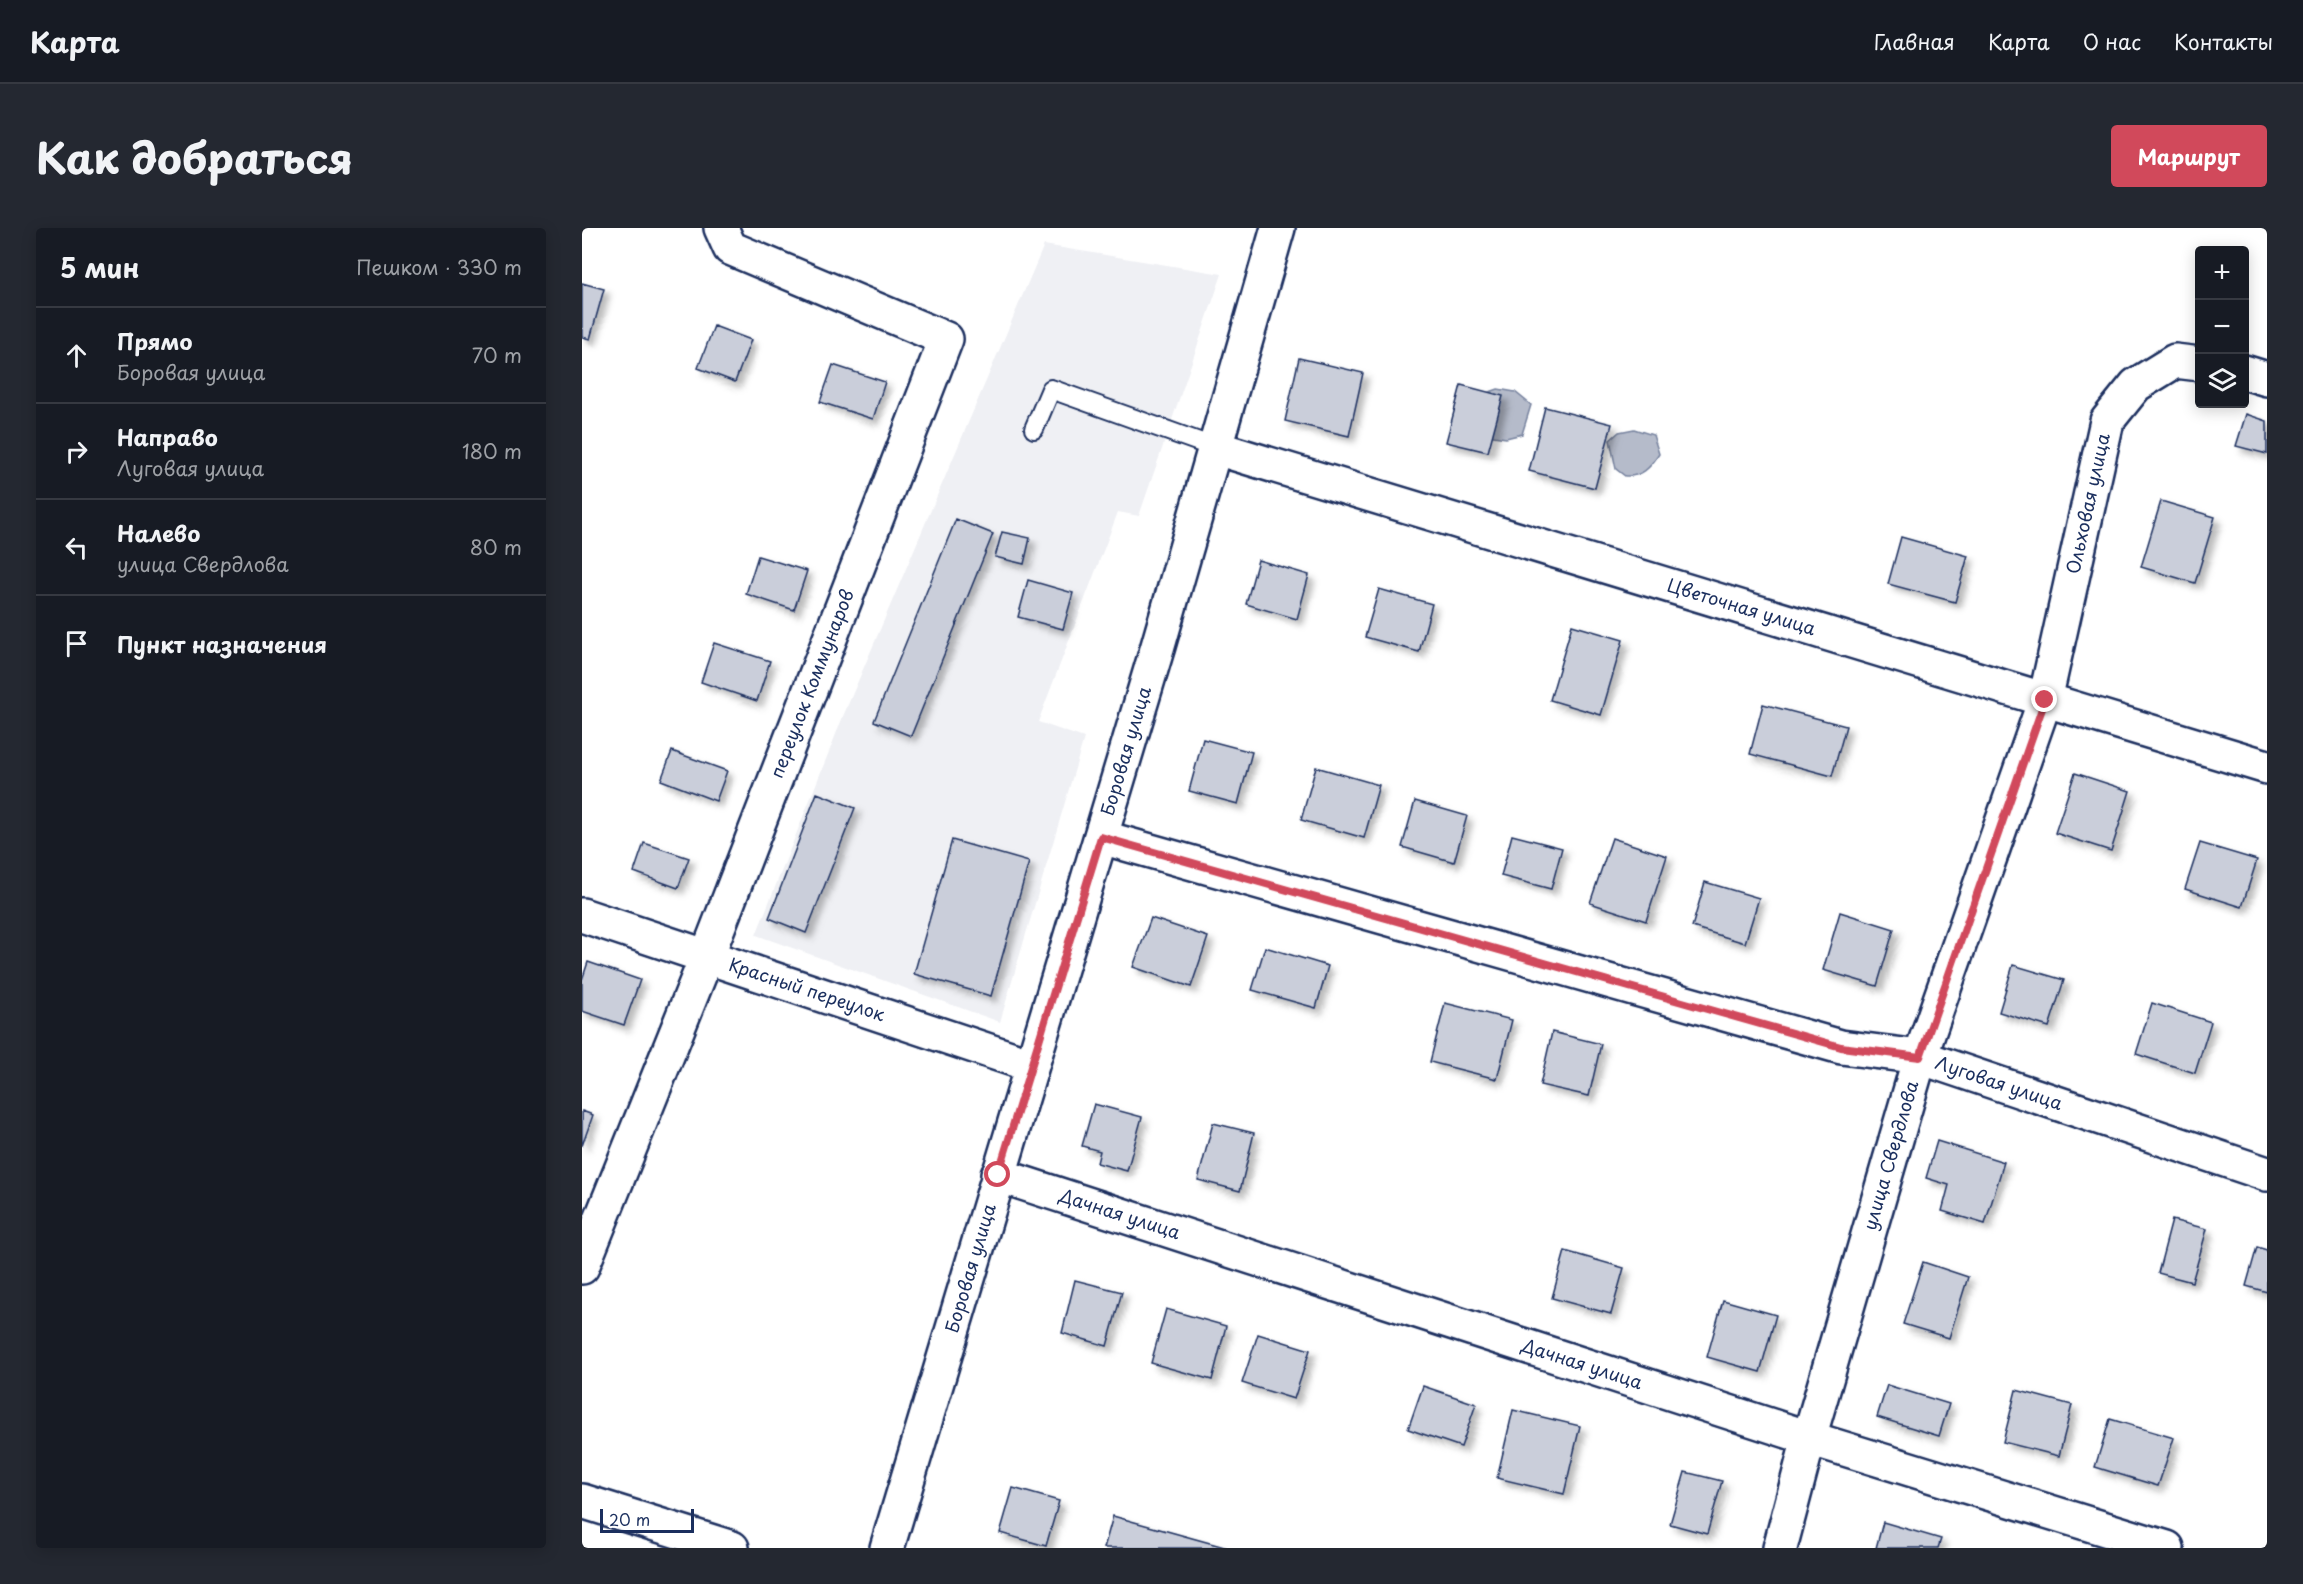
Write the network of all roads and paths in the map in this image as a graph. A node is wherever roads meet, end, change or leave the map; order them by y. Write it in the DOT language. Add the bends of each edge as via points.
graph roads {
  1 [pos="721,228"];
  2 [pos="1278,228"];
  3 [pos="2195,364"];
  4 [pos="2249,374"];
  5 [pos="2267,379"];
  6 [pos="1034,429"];
  7 [pos="1216,448"];
  8 [pos="2045,700"];
  9 [pos="2267,766"];
  10 [pos="1101,837"];
  11 [pos="582,915"];
  12 [pos="708,956"];
  13 [pos="1920,1057"];
  14 [pos="1031,1065"];
  15 [pos="2267,1174"];
  16 [pos="998,1175"];
  17 [pos="582,1267"];
  18 [pos="1809,1438"];
  19 [pos="582,1501"];
  20 [pos="732,1548"];
  21 [pos="886,1548"];
  22 [pos="1780,1548"];
  23 [pos="2167,1548"];
  1 -- 12 [label="street, переулок Коммунаров" via="730,248 946,339"];
  2 -- 7 [label="street, Боровая улица"];
  3 -- 8 [label="street, Ольховая улица" via="2175,361 2136,385 2107,421"];
  4 -- 5 [label="street"];
  6 -- 7 [label="lane" via="1051,389"];
  7 -- 8 [label="street, Цветочная улица"];
  7 -- 10 [label="street, Боровая улица"];
  8 -- 9 [label="street, Цветочная улица"];
  8 -- 13 [label="street, улица Свердлова"];
  10 -- 13 [label="street, Луговая улица" via="1841,1047"];
  10 -- 14 [label="street, Боровая улица"];
  11 -- 12 [label="street, Красный переулок"];
  12 -- 14 [label="street, Красный переулок"];
  12 -- 17 [label="street, переулок Коммунаров"];
  13 -- 15 [label="street, Луговая улица"];
  13 -- 18 [label="street, улица Свердлова"];
  14 -- 16 [label="street, Боровая улица"];
  16 -- 18 [label="street, Дачная улица"];
  16 -- 21 [label="street, Боровая улица"];
  18 -- 22 [label="street, улица Свердлова"];
  18 -- 23 [label="street, Дачная улица"];
  19 -- 20 [label="street"];
}
